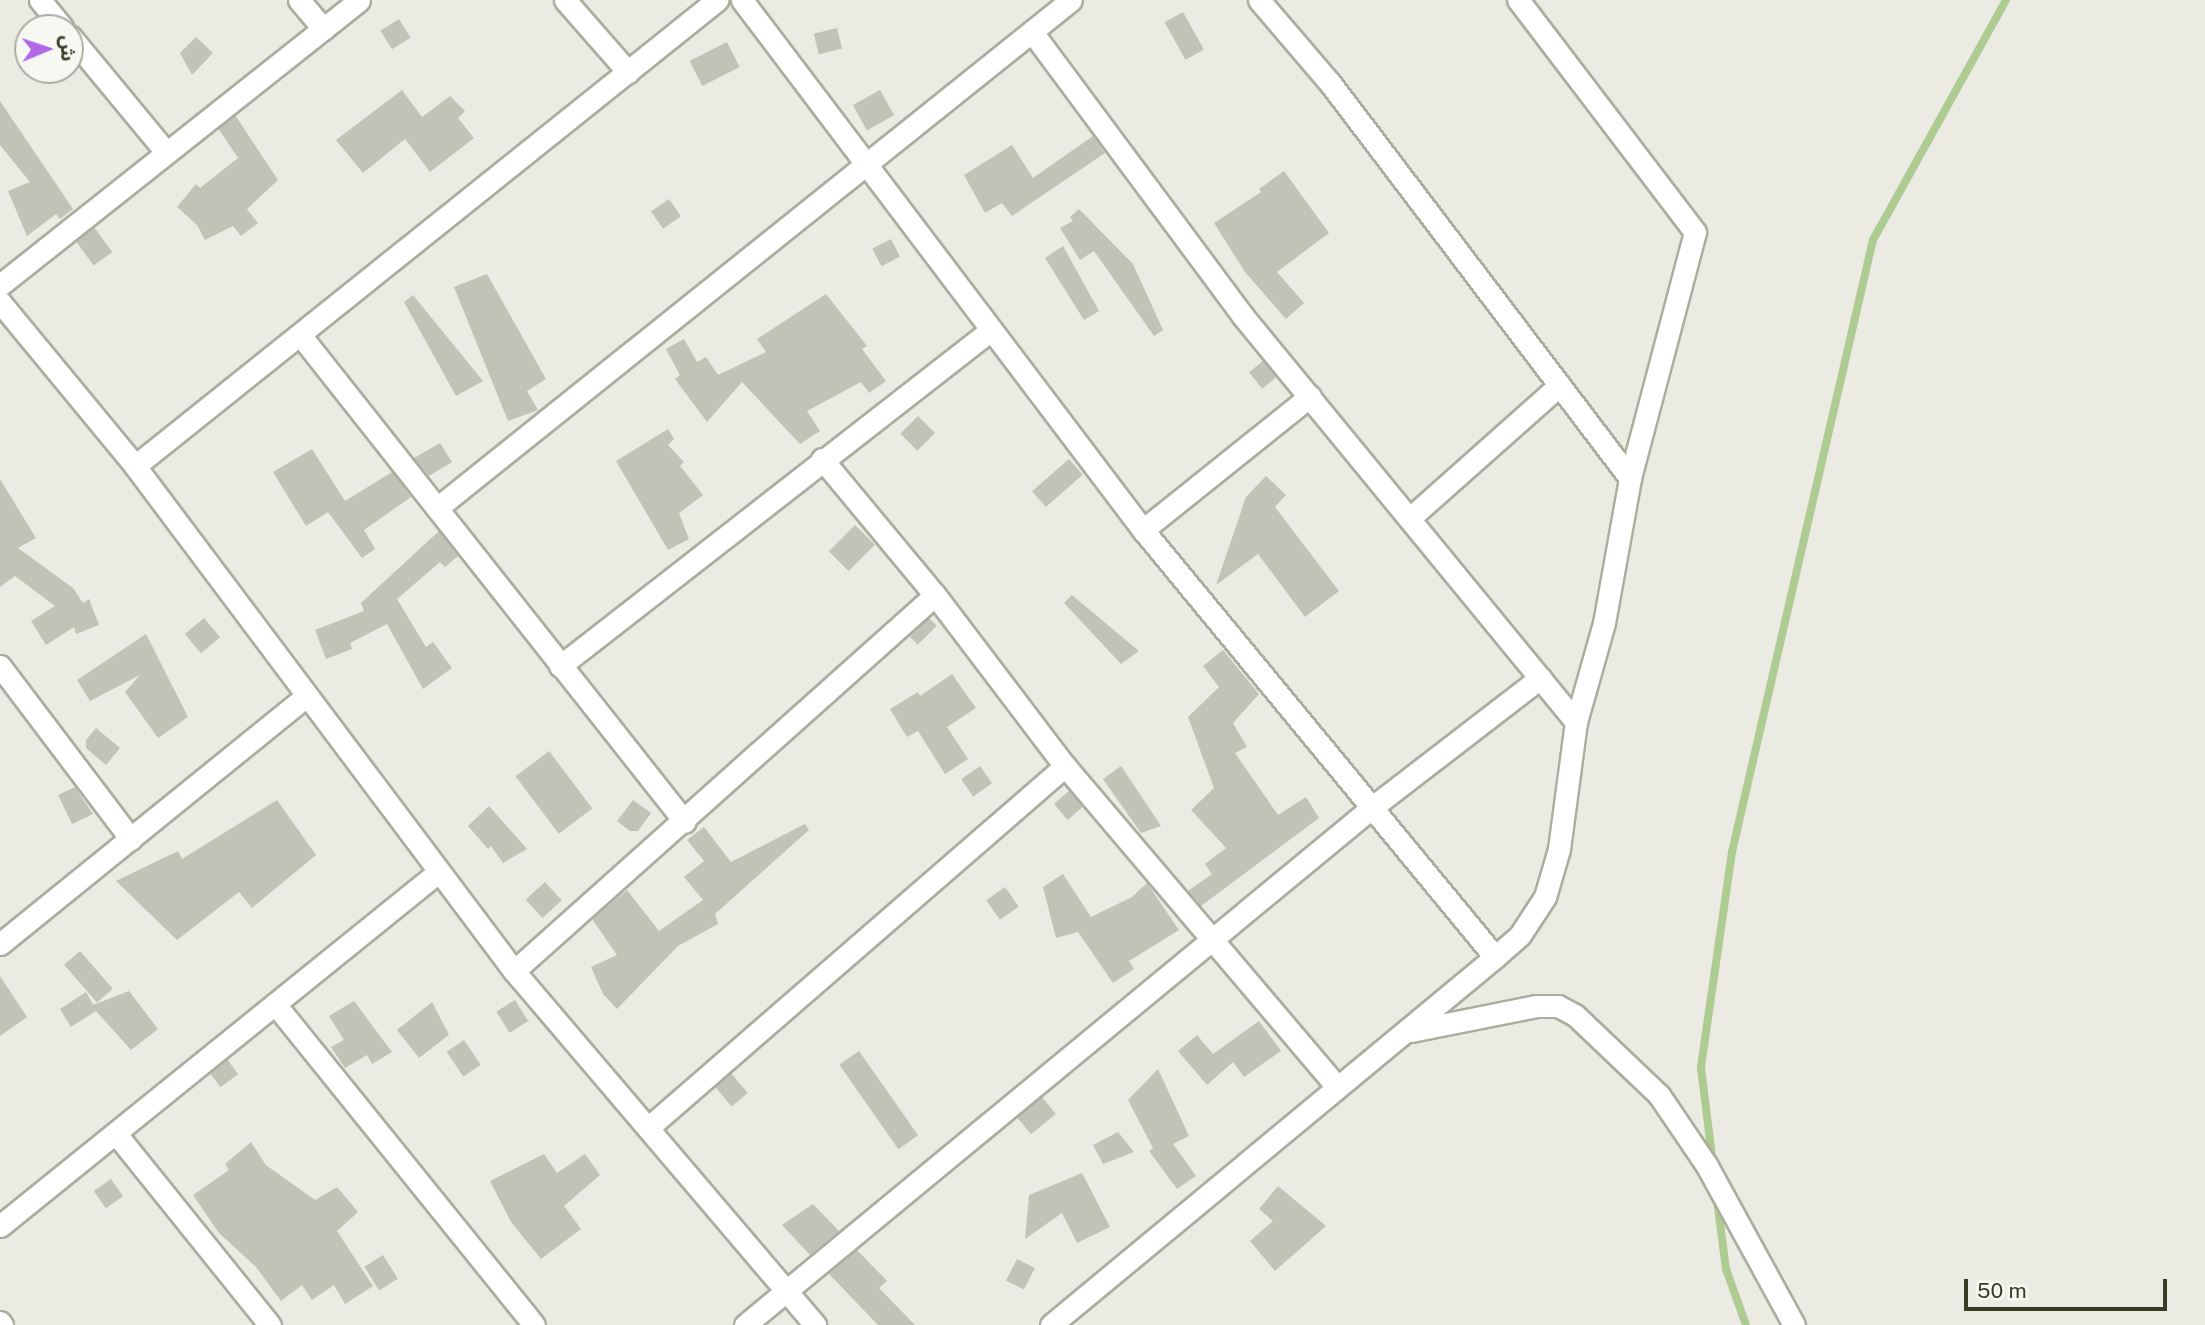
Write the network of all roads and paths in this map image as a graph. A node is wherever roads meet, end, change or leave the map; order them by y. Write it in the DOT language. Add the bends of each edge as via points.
graph roads {
  1 [pos="40,0"];
  2 [pos="299,0"];
  3 [pos="359,0"];
  4 [pos="565,0"];
  5 [pos="717,0"];
  6 [pos="742,0"];
  7 [pos="1071,0"];
  8 [pos="1259,0"];
  9 [pos="1518,0"];
  10 [pos="52,14"];
  11 [pos="323,29"];
  12 [pos="1032,32"];
  13 [pos="84,53"];
  14 [pos="628,72"];
  15 [pos="166,152"];
  16 [pos="866,164"];
  17 [pos="0,285"];
  18 [pos="0,302"];
  19 [pos="991,330"];
  20 [pos="301,336"];
  21 [pos="1560,385"];
  22 [pos="1310,396"];
  23 [pos="822,459"];
  24 [pos="135,466"];
  25 [pos="1630,478"];
  26 [pos="437,508"];
  27 [pos="1410,518"];
  28 [pos="1143,530"];
  29 [pos="935,595"];
  30 [pos="0,666"];
  31 [pos="560,666"];
  32 [pos="1540,678"];
  33 [pos="305,697"];
  34 [pos="1576,722"];
  35 [pos="1065,766"];
  36 [pos="1370,809"];
  37 [pos="685,822"];
  38 [pos="131,839"];
  39 [pos="437,873"];
  40 [pos="1213,939"];
  41 [pos="0,944"];
  42 [pos="1495,957"];
  43 [pos="514,971"];
  44 [pos="275,1004"];
  45 [pos="1409,1031"];
  46 [pos="1337,1087"];
  47 [pos="649,1127"];
  48 [pos="117,1135"];
  49 [pos="0,1226"];
  50 [pos="785,1295"];
  51 [pos="270,1325"];
  52 [pos="534,1325"];
  53 [pos="745,1325"];
  54 [pos="815,1325"];
  55 [pos="1051,1325"];
  56 [pos="1794,1325"];
  1 -- 10 [label="street"];
  2 -- 11 [label="street"];
  3 -- 11 [label="street"];
  4 -- 14 [label="street"];
  5 -- 14 [label="street"];
  6 -- 16 [label="street"];
  7 -- 12 [label="street"];
  8 -- 21 [label="street" via="1331,83"];
  9 -- 25 [label="street" via="1695,232"];
  11 -- 15 [label="street"];
  12 -- 16 [label="street"];
  12 -- 22 [label="street" via="1242,316"];
  13 -- 15 [label="street"];
  14 -- 20 [label="street"];
  15 -- 17 [label="street"];
  16 -- 19 [label="street"];
  16 -- 26 [label="street"];
  18 -- 24 [label="street"];
  19 -- 23 [label="street"];
  19 -- 28 [label="street"];
  20 -- 24 [label="street"];
  20 -- 26 [label="street"];
  21 -- 25 [label="street"];
  21 -- 27 [label="street"];
  22 -- 27 [label="street"];
  22 -- 28 [label="street"];
  23 -- 29 [label="street"];
  23 -- 31 [label="street"];
  24 -- 33 [label="street"];
  25 -- 34 [label="street" via="1604,623"];
  26 -- 31 [label="street"];
  27 -- 32 [label="street"];
  28 -- 36 [label="street"];
  29 -- 35 [label="street"];
  29 -- 37 [label="street"];
  30 -- 38 [label="street"];
  31 -- 37 [label="street"];
  32 -- 34 [label="street"];
  32 -- 36 [label="street"];
  33 -- 38 [label="street"];
  33 -- 39 [label="street"];
  34 -- 42 [label="street" via="1559,849 1545,897 1520,935"];
  35 -- 40 [label="street"];
  35 -- 47 [label="street"];
  36 -- 40 [label="street"];
  36 -- 42 [label="street"];
  37 -- 43 [label="street"];
  38 -- 41 [label="street"];
  39 -- 43 [label="street"];
  39 -- 44 [label="street"];
  40 -- 46 [label="street"];
  40 -- 50 [label="street"];
  42 -- 45 [label="street"];
  43 -- 47 [label="street"];
  44 -- 48 [label="street"];
  44 -- 52 [label="street"];
  45 -- 46 [label="street"];
  45 -- 56 [label="street" via="1536,1006 1558,1006 1575,1015 1659,1095 1707,1166"];
  46 -- 55 [label="street"];
  47 -- 50 [label="street"];
  48 -- 49 [label="street"];
  48 -- 51 [label="street"];
  50 -- 53 [label="street"];
  50 -- 54 [label="street"];
}
